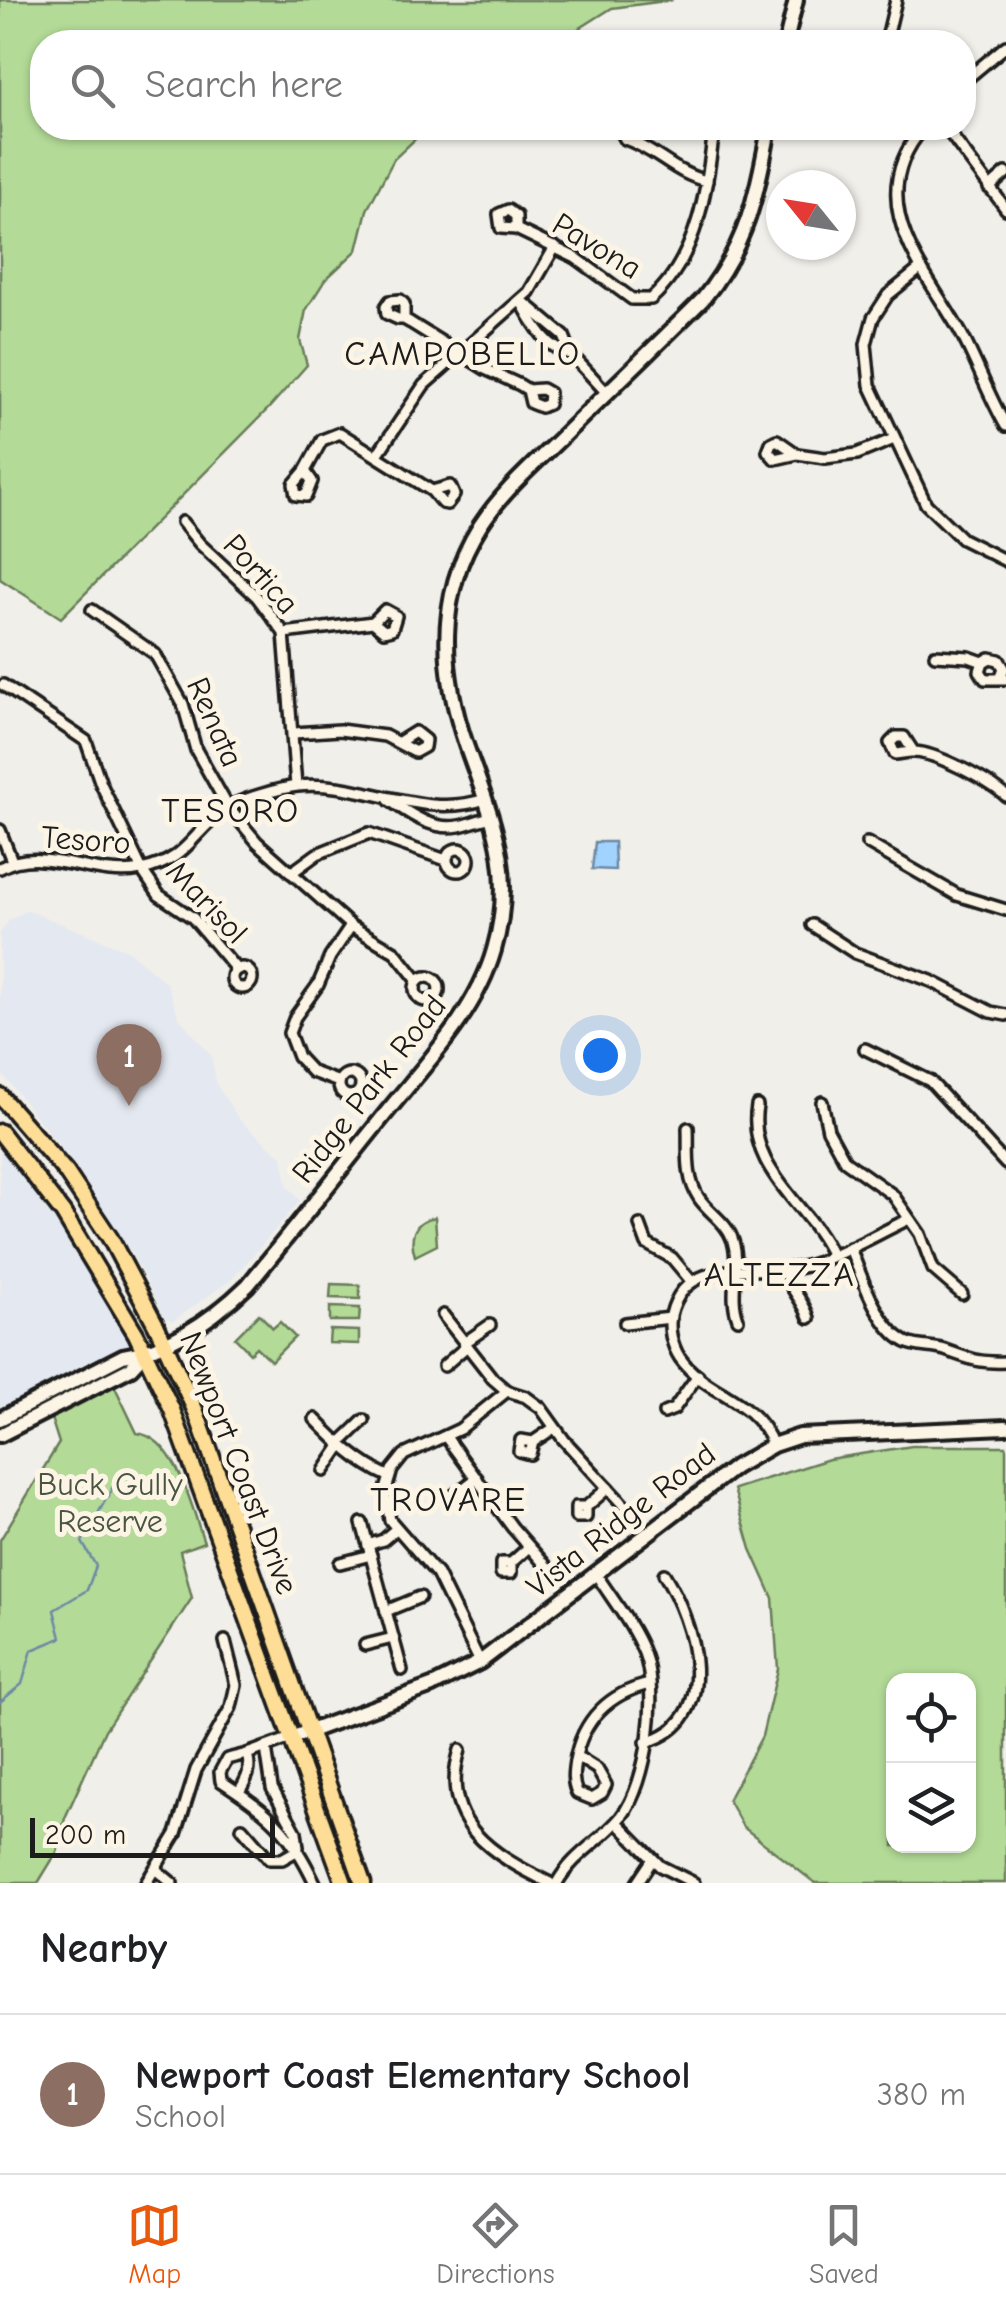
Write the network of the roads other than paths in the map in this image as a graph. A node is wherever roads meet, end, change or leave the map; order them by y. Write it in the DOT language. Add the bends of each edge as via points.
graph roads {
  1 [pos="796,0"];
  2 [pos="896,0"];
  3 [pos="789,30"];
  4 [pos="889,30"];
  5 [pos="1006,46"];
  6 [pos="976,71"];
  7 [pos="628,140"];
  8 [pos="636,140"];
  9 [pos="712,140"];
  10 [pos="768,140"];
  11 [pos="915,140"];
  12 [pos="955,140"];
  13 [pos="636,143"];
  14 [pos="1006,173"];
  15 [pos="706,181"];
  16 [pos="989,188"];
  17 [pos="1006,208"];
  18 [pos="516,228"];
  19 [pos="555,247"];
  20 [pos="922,268"];
  21 [pos="521,300"];
  22 [pos="404,318"];
  23 [pos="460,354"];
  24 [pos="528,390"];
  25 [pos="607,393"];
  26 [pos="1006,426"];
  27 [pos="894,439"];
  28 [pos="798,454"];
  29 [pos="377,456"];
  30 [pos="305,471"];
  31 [pos="432,491"];
  32 [pos="182,522"];
  33 [pos="1006,561"];
  34 [pos="92,610"];
  35 [pos="373,622"];
  36 [pos="284,633"];
  37 [pos="935,655"];
  38 [pos="982,662"];
  39 [pos="1004,678"];
  40 [pos="3,686"];
  41 [pos="294,733"];
  42 [pos="399,742"];
  43 [pos="912,751"];
  44 [pos="296,786"];
  45 [pos="382,796"];
  46 [pos="1006,796"];
  47 [pos="485,799"];
  48 [pos="440,804"];
  49 [pos="228,807"];
  50 [pos="492,817"];
  51 [pos="440,827"];
  52 [pos="0,830"];
  53 [pos="867,843"];
  54 [pos="446,860"];
  55 [pos="12,862"];
  56 [pos="0,868"];
  57 [pos="142,870"];
  58 [pos="291,873"];
  59 [pos="1006,910"];
  60 [pos="812,925"];
  61 [pos="351,926"];
  62 [pos="236,970"];
  63 [pos="418,981"];
  64 [pos="1006,1015"];
  65 [pos="866,1049"];
  66 [pos="338,1082"];
  67 [pos="0,1096"];
  68 [pos="822,1102"];
  69 [pos="757,1106"];
  70 [pos="688,1128"];
  71 [pos="0,1132"];
  72 [pos="1006,1164"];
  73 [pos="907,1220"];
  74 [pos="640,1225"];
  75 [pos="850,1248"];
  76 [pos="832,1256"];
  77 [pos="734,1270"];
  78 [pos="784,1270"];
  79 [pos="692,1282"];
  80 [pos="962,1294"];
  81 [pos="443,1315"];
  82 [pos="670,1318"];
  83 [pos="808,1318"];
  84 [pos="738,1319"];
  85 [pos="625,1322"];
  86 [pos="490,1325"];
  87 [pos="164,1343"];
  88 [pos="466,1344"];
  89 [pos="144,1353"];
  90 [pos="1006,1362"];
  91 [pos="444,1366"];
  92 [pos="698,1375"];
  93 [pos="507,1391"];
  94 [pos="664,1413"];
  95 [pos="0,1419"];
  96 [pos="315,1419"];
  97 [pos="364,1420"];
  98 [pos="554,1428"];
  99 [pos="1006,1428"];
  100 [pos="0,1435"];
  101 [pos="446,1436"];
  102 [pos="533,1442"];
  103 [pos="340,1445"];
  104 [pos="774,1445"];
  105 [pos="324,1470"];
  106 [pos="388,1476"];
  107 [pos="477,1478"];
  108 [pos="608,1488"];
  109 [pos="453,1496"];
  110 [pos="586,1506"];
  111 [pos="626,1509"];
  112 [pos="362,1523"];
  113 [pos="396,1529"];
  114 [pos="529,1547"];
  115 [pos="370,1550"];
  116 [pos="340,1563"];
  117 [pos="511,1563"];
  118 [pos="596,1574"];
  119 [pos="664,1574"];
  120 [pos="555,1576"];
  121 [pos="420,1598"];
  122 [pos="386,1611"];
  123 [pos="393,1638"];
  124 [pos="225,1641"];
  125 [pos="365,1645"];
  126 [pos="480,1662"];
  127 [pos="402,1670"];
  128 [pos="650,1684"];
  129 [pos="310,1731"];
  130 [pos="291,1738"];
  131 [pos="646,1742"];
  132 [pos="266,1748"];
  133 [pos="460,1750"];
  134 [pos="247,1754"];
  135 [pos="576,1756"];
  136 [pos="239,1792"];
  137 [pos="617,1822"];
  138 [pos="242,1828"];
  139 [pos="298,1850"];
  140 [pos="653,1858"];
  141 [pos="155,1870"];
  142 [pos="146,1883"];
  143 [pos="172,1883"];
  144 [pos="316,1883"];
  145 [pos="344,1883"];
  146 [pos="363,1883"];
  147 [pos="554,1883"];
  148 [pos="638,1883"];
  149 [pos="694,1883"];
  1 -- 3 [label="street"];
  2 -- 4 [label="street"];
  5 -- 6 [label="street"];
  7 -- 13 [label="street"];
  8 -- 13 [label="street"];
  9 -- 15 [label="street"];
  10 -- 25 [label="street, Ridge Park Road" via="754,207 730,260 702,299"];
  11 -- 20 [label="street" via="904,158 896,206 903,237"];
  12 -- 16 [label="street"];
  13 -- 15 [label="street"];
  14 -- 16 [label="street"];
  15 -- 19 [label="street, Pavona" via="684,250 652,298 632,298"];
  16 -- 17 [label="street"];
  18 -- 19 [label="street, Pavona"];
  19 -- 21 [label="street"];
  20 -- 26 [label="street"];
  20 -- 27 [label="street" via="881,304 866,344 870,385"];
  21 -- 23 [label="street"];
  21 -- 25 [label="street" via="550,333 564,336 571,354"];
  22 -- 23 [label="street"];
  23 -- 24 [label="street"];
  23 -- 29 [label="street" via="424,385"];
  25 -- 47 [label="street, Ridge Park Road" via="494,507 456,579 446,627 447,674"];
  27 -- 28 [label="street" via="840,457"];
  27 -- 33 [label="street" via="937,517 962,539"];
  29 -- 30 [label="street" via="334,434 322,440"];
  29 -- 31 [label="street"];
  32 -- 36 [label="street, Portica"];
  34 -- 49 [label="street, Renata" via="155,654"];
  35 -- 36 [label="street"];
  36 -- 41 [label="street, Portica"];
  37 -- 38 [label="street"];
  38 -- 39 [label="street" via="999,660"];
  38 -- 39 [label="street" via="985,679"];
  40 -- 57 [label="street, Marisol" via="86,741"];
  41 -- 42 [label="street" via="340,730"];
  41 -- 44 [label="street, Portica"];
  43 -- 46 [label="street" via="973,773"];
  44 -- 45 [label="street, Tesoro"];
  44 -- 49 [label="street, Tesoro"];
  45 -- 48 [label="street, Tesoro"];
  45 -- 51 [label="street, Tesoro"];
  47 -- 48 [label="street, Tesoro"];
  47 -- 50 [label="street, Ridge Park Road"];
  48 -- 51 [label="street"];
  49 -- 57 [label="street, Tesoro" via="177,858"];
  49 -- 58 [label="street, Renata"];
  50 -- 51 [label="street"];
  50 -- 87 [label="street, Ridge Park Road" via="504,904 490,962 464,1014 248,1285 222,1310"];
  52 -- 55 [label="street"];
  53 -- 59 [label="street" via="957,895"];
  54 -- 58 [label="street" via="370,832"];
  55 -- 56 [label="street, Tesoro"];
  55 -- 57 [label="street, Tesoro" via="54,860 107,874"];
  57 -- 62 [label="street, Marisol"];
  58 -- 61 [label="street, Renata"];
  60 -- 64 [label="street" via="864,957"];
  61 -- 63 [label="street, Renata" via="395,952"];
  61 -- 66 [label="street" via="289,1033 312,1072"];
  65 -- 72 [label="street" via="930,1080"];
  67 -- 87 [label="main road, Newport Coast Drive" via="66,1172 140,1291"];
  68 -- 73 [label="street" via="846,1161 887,1189"];
  69 -- 76 [label="street" via="760,1150"];
  70 -- 77 [label="street" via="691,1180 729,1233"];
  71 -- 89 [label="main road, Newport Coast Drive" via="64,1214"];
  73 -- 75 [label="street"];
  73 -- 80 [label="street" via="934,1268"];
  74 -- 79 [label="street" via="646,1244 672,1258"];
  75 -- 76 [label="street"];
  75 -- 90 [label="street" via="894,1334 966,1360"];
  76 -- 78 [label="street"];
  77 -- 78 [label="street"];
  77 -- 79 [label="street"];
  77 -- 84 [label="street"];
  78 -- 83 [label="street"];
  79 -- 82 [label="street"];
  81 -- 88 [label="street"];
  82 -- 85 [label="street"];
  82 -- 92 [label="street" via="676,1351"];
  86 -- 88 [label="street"];
  87 -- 89 [label="street, Ridge Park Road"];
  87 -- 129 [label="main road, Newport Coast Drive" via="196,1412"];
  88 -- 91 [label="street"];
  88 -- 93 [label="street"];
  89 -- 95 [label="street, Ridge Park Road" via="123,1356"];
  89 -- 100 [label="street, Ridge Park Road" via="131,1368"];
  89 -- 130 [label="main road, Newport Coast Drive" via="192,1461"];
  92 -- 94 [label="street" via="677,1407"];
  92 -- 104 [label="street" via="754,1413"];
  93 -- 98 [label="street" via="541,1408"];
  93 -- 101 [label="street"];
  96 -- 103 [label="street"];
  97 -- 103 [label="street"];
  98 -- 102 [label="street"];
  98 -- 108 [label="street"];
  99 -- 104 [label="street, Vista Ridge Road" via="800,1436"];
  101 -- 106 [label="street" via="413,1449"];
  101 -- 107 [label="street"];
  103 -- 105 [label="street"];
  103 -- 106 [label="street"];
  104 -- 118 [label="street, Vista Ridge Road" via="734,1467"];
  106 -- 113 [label="street" via="385,1502"];
  107 -- 109 [label="street"];
  107 -- 114 [label="street"];
  108 -- 110 [label="street"];
  108 -- 111 [label="street"];
  112 -- 115 [label="street"];
  113 -- 115 [label="street"];
  113 -- 126 [label="street" via="437,1574"];
  114 -- 117 [label="street"];
  114 -- 120 [label="street"];
  115 -- 116 [label="street"];
  115 -- 122 [label="street"];
  118 -- 126 [label="street, Vista Ridge Road"];
  118 -- 128 [label="street" via="640,1643"];
  119 -- 131 [label="street" via="682,1602 696,1689 672,1730"];
  121 -- 122 [label="street"];
  122 -- 123 [label="street"];
  123 -- 125 [label="street"];
  123 -- 127 [label="street"];
  124 -- 141 [label="street" via="236,1686 231,1708 196,1770 176,1834"];
  126 -- 129 [label="street, Vista Ridge Road" via="450,1680"];
  128 -- 131 [label="street"];
  128 -- 135 [label="street" via="605,1704 586,1726"];
  129 -- 130 [label="street, Vista Ridge Road"];
  129 -- 146 [label="main road, Newport Coast Drive"];
  130 -- 132 [label="street"];
  130 -- 145 [label="main road, Newport Coast Drive"];
  131 -- 137 [label="street" via="638,1788"];
  132 -- 134 [label="street"];
  132 -- 139 [label="street" via="271,1786 296,1832"];
  133 -- 147 [label="street" via="452,1776 471,1828 500,1857"];
  134 -- 136 [label="street" via="249,1776"];
  134 -- 136 [label="street" via="227,1760 220,1772 221,1781"];
  135 -- 135 [label="street" via="573,1784 592,1800 606,1785 603,1776"];
  136 -- 139 [label="street" via="275,1818"];
  137 -- 140 [label="street"];
  137 -- 147 [label="street"];
  138 -- 139 [label="street" via="269,1859"];
  139 -- 144 [label="street"];
  140 -- 148 [label="street"];
  140 -- 149 [label="street"];
  141 -- 142 [label="street"];
  141 -- 143 [label="street"];
}
